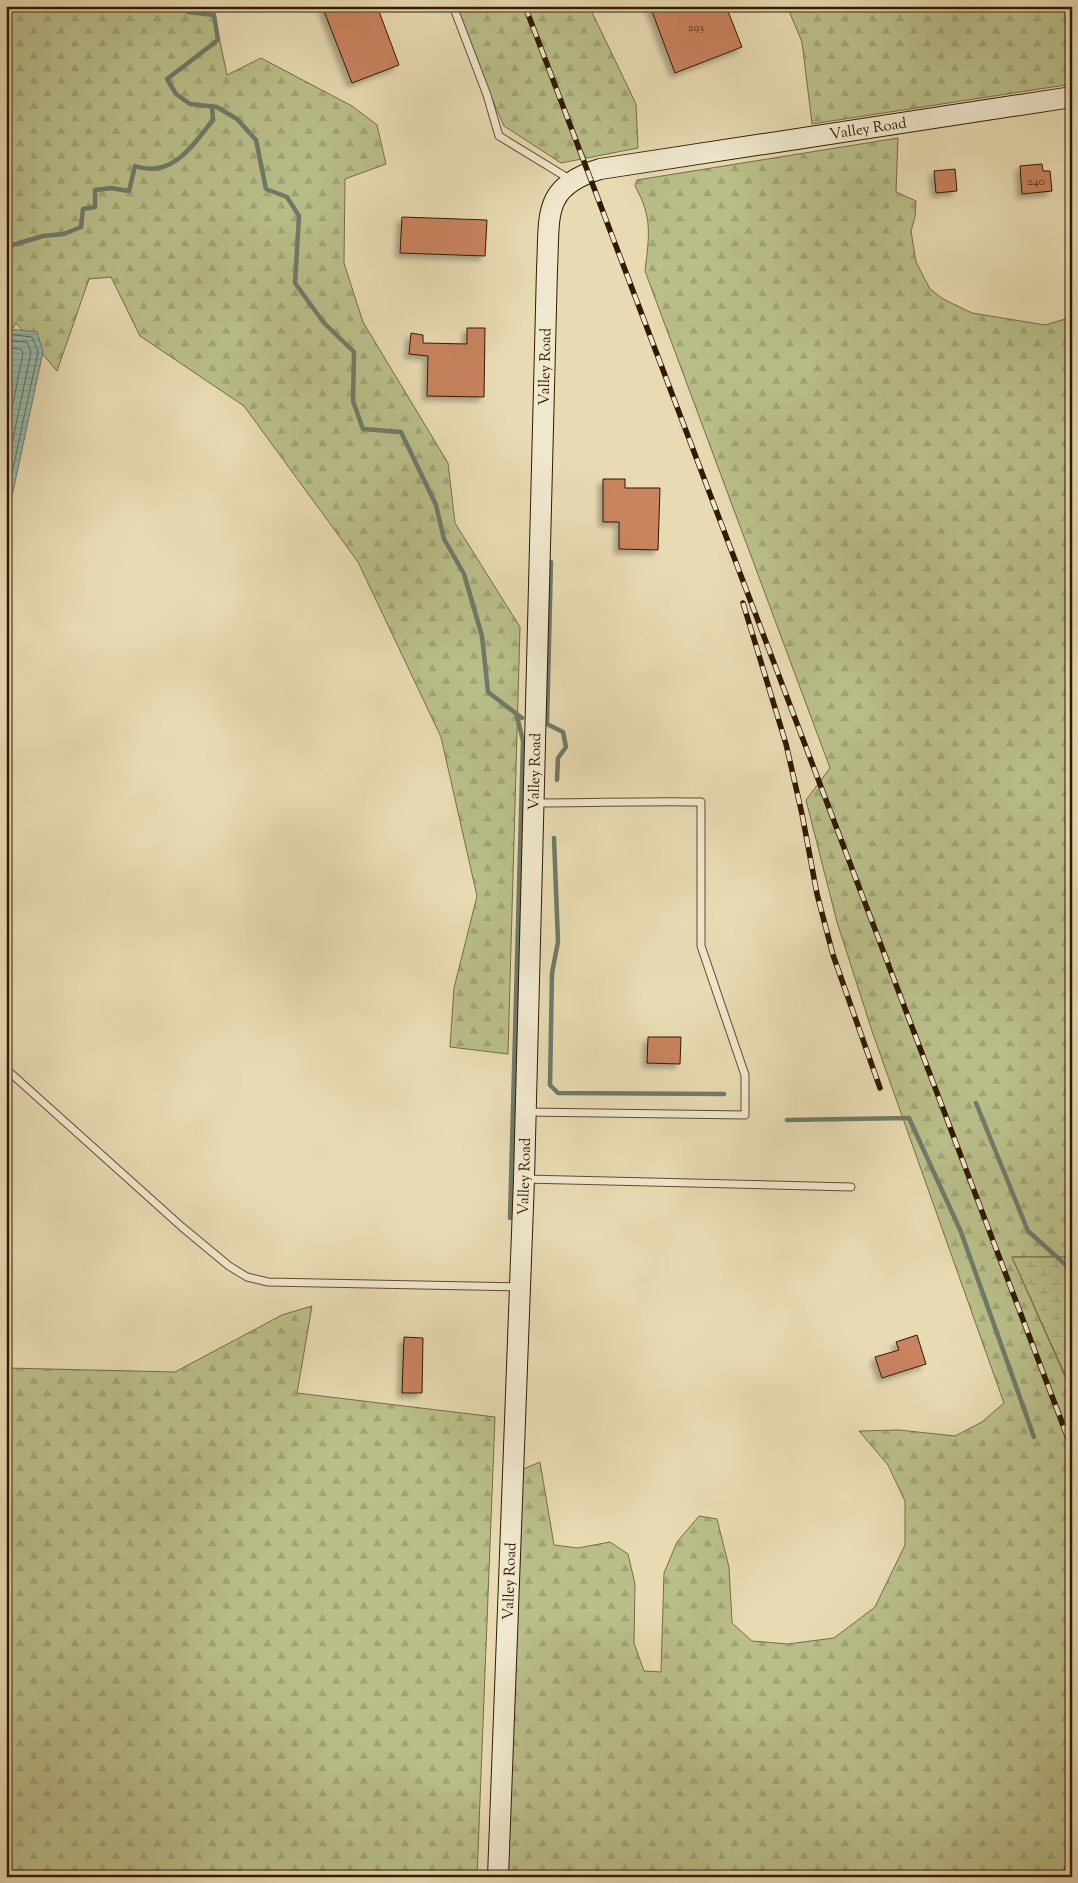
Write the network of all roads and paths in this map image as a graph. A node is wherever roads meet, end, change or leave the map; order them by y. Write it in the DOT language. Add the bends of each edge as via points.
graph roads {
  1 [pos="452,6"];
  2 [pos="1072,97"];
  3 [pos="571,180"];
  4 [pos="534,803"];
  5 [pos="6,1069"];
  6 [pos="526,1112"];
  7 [pos="524,1179"];
  8 [pos="851,1187"];
  9 [pos="521,1287"];
  10 [pos="498,1877"];
  1 -- 3 [label="lane" via="487,95 499,136"];
  2 -- 3 [label="street, Valley Road" via="678,156 600,169"];
  3 -- 4 [label="street, Valley Road" via="555,197 550,224"];
  4 -- 6 [label="street, Valley Road"];
  4 -- 6 [label="lane" via="701,802 701,946 745,1075 745,1115"];
  5 -- 9 [label="lane" via="182,1228 247,1277 268,1282"];
  6 -- 7 [label="street, Valley Road"];
  7 -- 8 [label="lane"];
  7 -- 9 [label="street, Valley Road"];
  9 -- 10 [label="street, Valley Road"];
}
